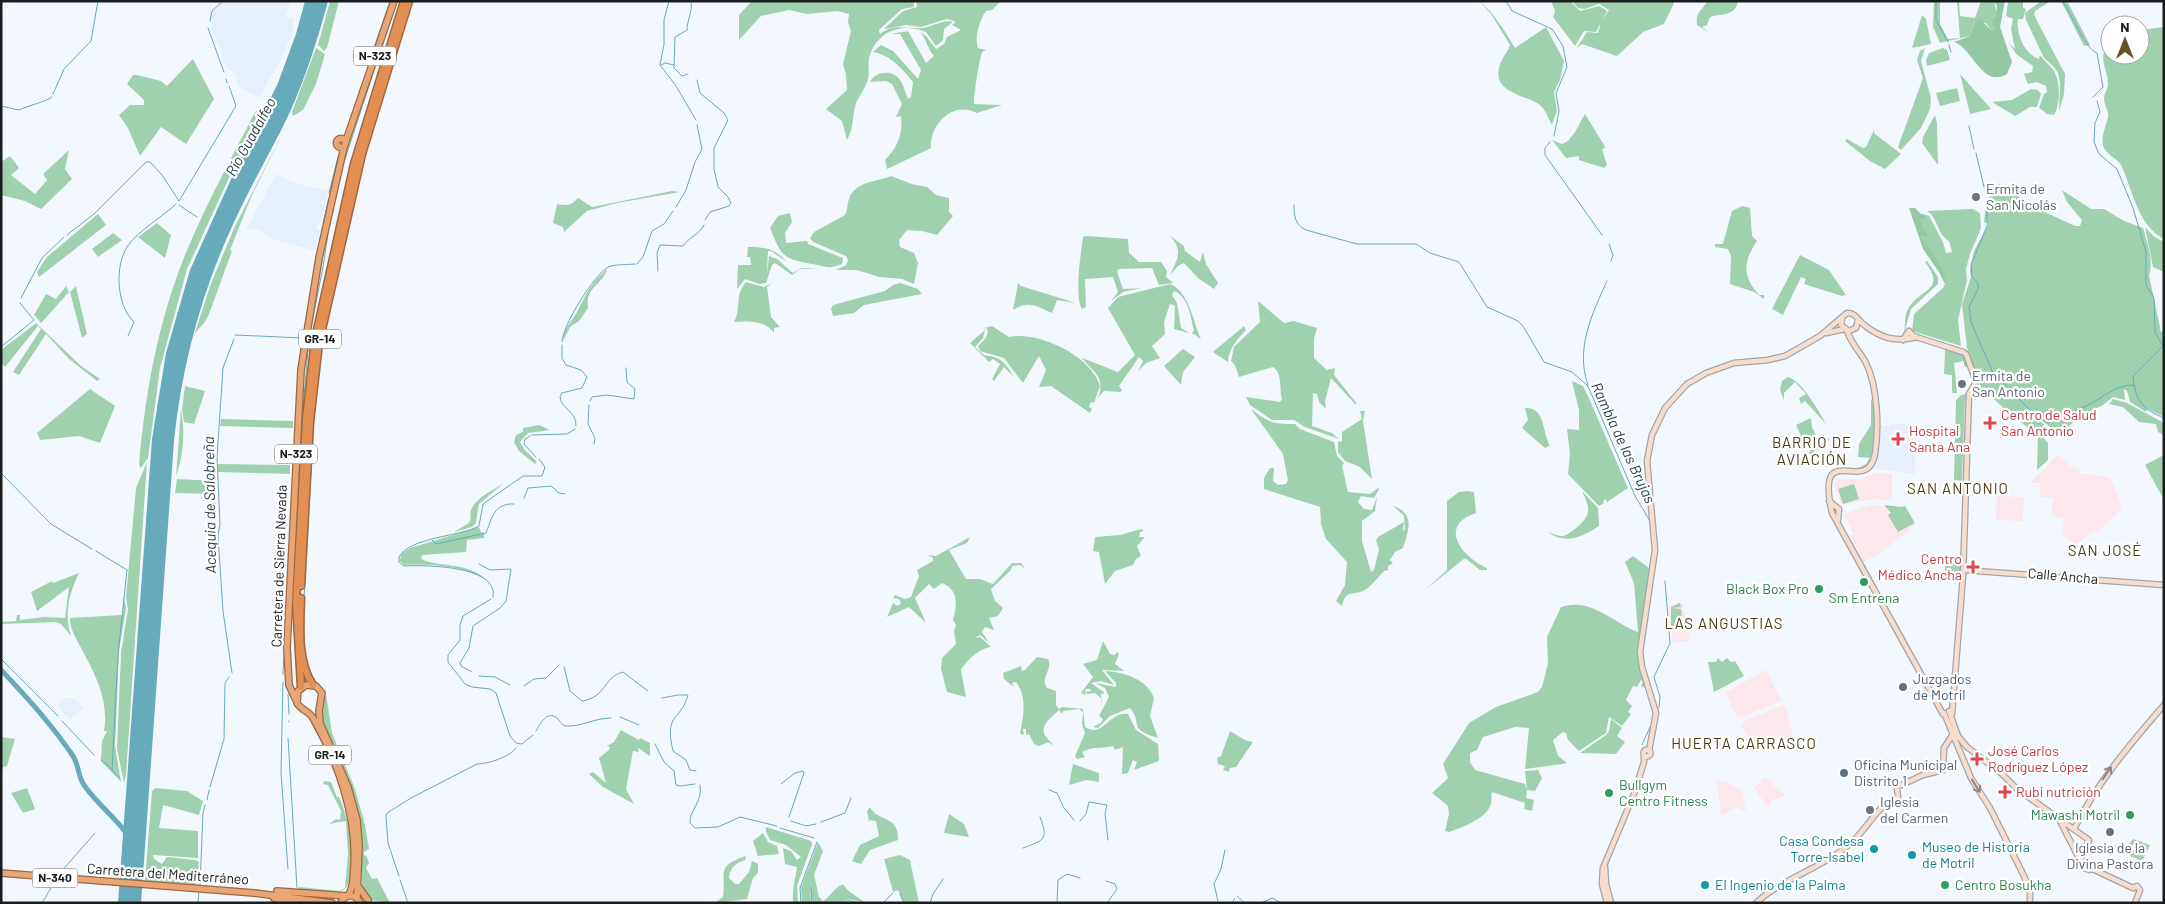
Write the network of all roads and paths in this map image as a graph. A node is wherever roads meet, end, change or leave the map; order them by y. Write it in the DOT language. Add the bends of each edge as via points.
graph roads {
  1 [pos="394,1"];
  2 [pos="404,1"];
  3 [pos="408,1"];
  4 [pos="1842,318"];
  5 [pos="1858,320"];
  6 [pos="1856,330"];
  7 [pos="1845,331"];
  8 [pos="1873,331"];
  9 [pos="1820,336"];
  10 [pos="1916,337"];
  11 [pos="1905,338"];
  12 [pos="1854,344"];
  13 [pos="1963,570"];
  14 [pos="1659,573"];
  15 [pos="1652,576"];
  16 [pos="2164,585"];
  17 [pos="289,677"];
  18 [pos="313,685"];
  19 [pos="299,689"];
  20 [pos="296,700"];
  21 [pos="320,706"];
  22 [pos="2162,707"];
  23 [pos="307,711"];
  24 [pos="1948,715"];
  25 [pos="1952,723"];
  26 [pos="1953,734"];
  27 [pos="2051,812"];
  28 [pos="2072,829"];
  29 [pos="2067,832"];
  30 [pos="2084,851"];
  31 [pos="2075,852"];
  32 [pos="2083,864"];
  33 [pos="1,874"];
  34 [pos="355,877"];
  35 [pos="229,891"];
  36 [pos="340,894"];
  37 [pos="347,896"];
  38 [pos="358,900"];
  39 [pos="368,900"];
  40 [pos="341,902"];
  41 [pos="295,903"];
  42 [pos="332,903"];
  43 [pos="377,903"];
  44 [pos="1609,903"];
  45 [pos="1756,903"];
  46 [pos="2030,903"];
  47 [pos="2135,903"];
  1 -- 17 [label="highway, Carretera de Sierra Nevada / N-323" via="343,143 319,258 301,370 289,595"];
  2 -- 19 [label="highway, GR-14" via="354,164 315,339 306,419 296,602"];
  3 -- 18 [label="highway, GR-14" via="358,167 325,309 314,373 300,617 304,662"];
  4 -- 5 [label="main road" via="1850,313"];
  4 -- 7 [label="main road" via="1841,325"];
  4 -- 9 [label="main road"];
  5 -- 6 [label="main road"];
  5 -- 8 [label="main road"];
  6 -- 7 [label="main road"];
  6 -- 8 [label="main road"];
  6 -- 12 [label="main road"];
  7 -- 9 [label="main road" via="1832,331"];
  7 -- 12 [label="main road"];
  8 -- 11 [label="main road" via="1895,341"];
  9 -- 15 [label="main road" via="1780,358 1734,363 1706,373 1680,391 1665,408 1652,435 1646,461 1654,540"];
  10 -- 11 [label="main road"];
  10 -- 11 [label="main road" via="1909,331"];
  10 -- 13 [label="main road" via="1966,354 1976,378 1969,394"];
  12 -- 24 [label="main road" via="1875,389 1875,454 1866,470 1838,471 1830,475 1827,483 1829,500 1838,522"];
  13 -- 16 [label="main road, Calle Ancha"];
  13 -- 24 [label="main road" via="1952,706"];
  14 -- 15 [label="main road"];
  15 -- 44 [label="main road" via="1640,652 1656,713 1634,794 1606,859"];
  17 -- 19 [label="highway" via="292,686"];
  17 -- 20 [label="highway, Carretera de Sierra Nevada / N-323" via="290,690"];
  18 -- 19 [label="highway"];
  18 -- 21 [label="highway, GR-14" via="322,693"];
  19 -- 20 [label="highway, GR-14"];
  20 -- 23 [label="highway, GR-14"];
  21 -- 23 [label="highway"];
  21 -- 34 [label="highway, GR-14" via="320,723 348,787 356,815 359,845"];
  28 -- 22 [label="main road, one-way" via="2114,764"];
  23 -- 34 [label="highway, GR-14" via="314,720 348,802 354,836"];
  24 -- 25 [label="main road"];
  24 -- 26 [label="main road"];
  25 -- 26 [label="main road"];
  25 -- 27 [label="main road" via="1960,739 2017,789"];
  26 -- 45 [label="main road" via="1944,748 1943,770 1897,787 1898,798 1882,809 1854,841 1829,861"];
  26 -- 46 [label="main road, one-way" via="1971,778 2024,876"];
  27 -- 28 [label="main road"];
  27 -- 29 [label="main road"];
  28 -- 29 [label="main road"];
  28 -- 30 [label="main road" via="2089,840"];
  29 -- 31 [label="main road"];
  30 -- 31 [label="main road"];
  30 -- 32 [label="main road"];
  31 -- 32 [label="main road"];
  32 -- 47 [label="main road" via="2135,891"];
  33 -- 35 [label="highway, Carretera del Mediterráneo / N-340"];
  34 -- 36 [label="highway" via="349,889"];
  34 -- 37 [label="highway"];
  34 -- 38 [label="highway"];
  34 -- 39 [label="highway" via="360,891"];
  35 -- 36 [label="highway"];
  35 -- 41 [label="highway"];
  35 -- 42 [label="highway, Carretera del Mediterráneo / N-340"];
  36 -- 37 [label="highway"];
  37 -- 38 [label="highway"];
  37 -- 40 [label="highway"];
  38 -- 39 [label="highway"];
  39 -- 43 [label="highway"];
}
